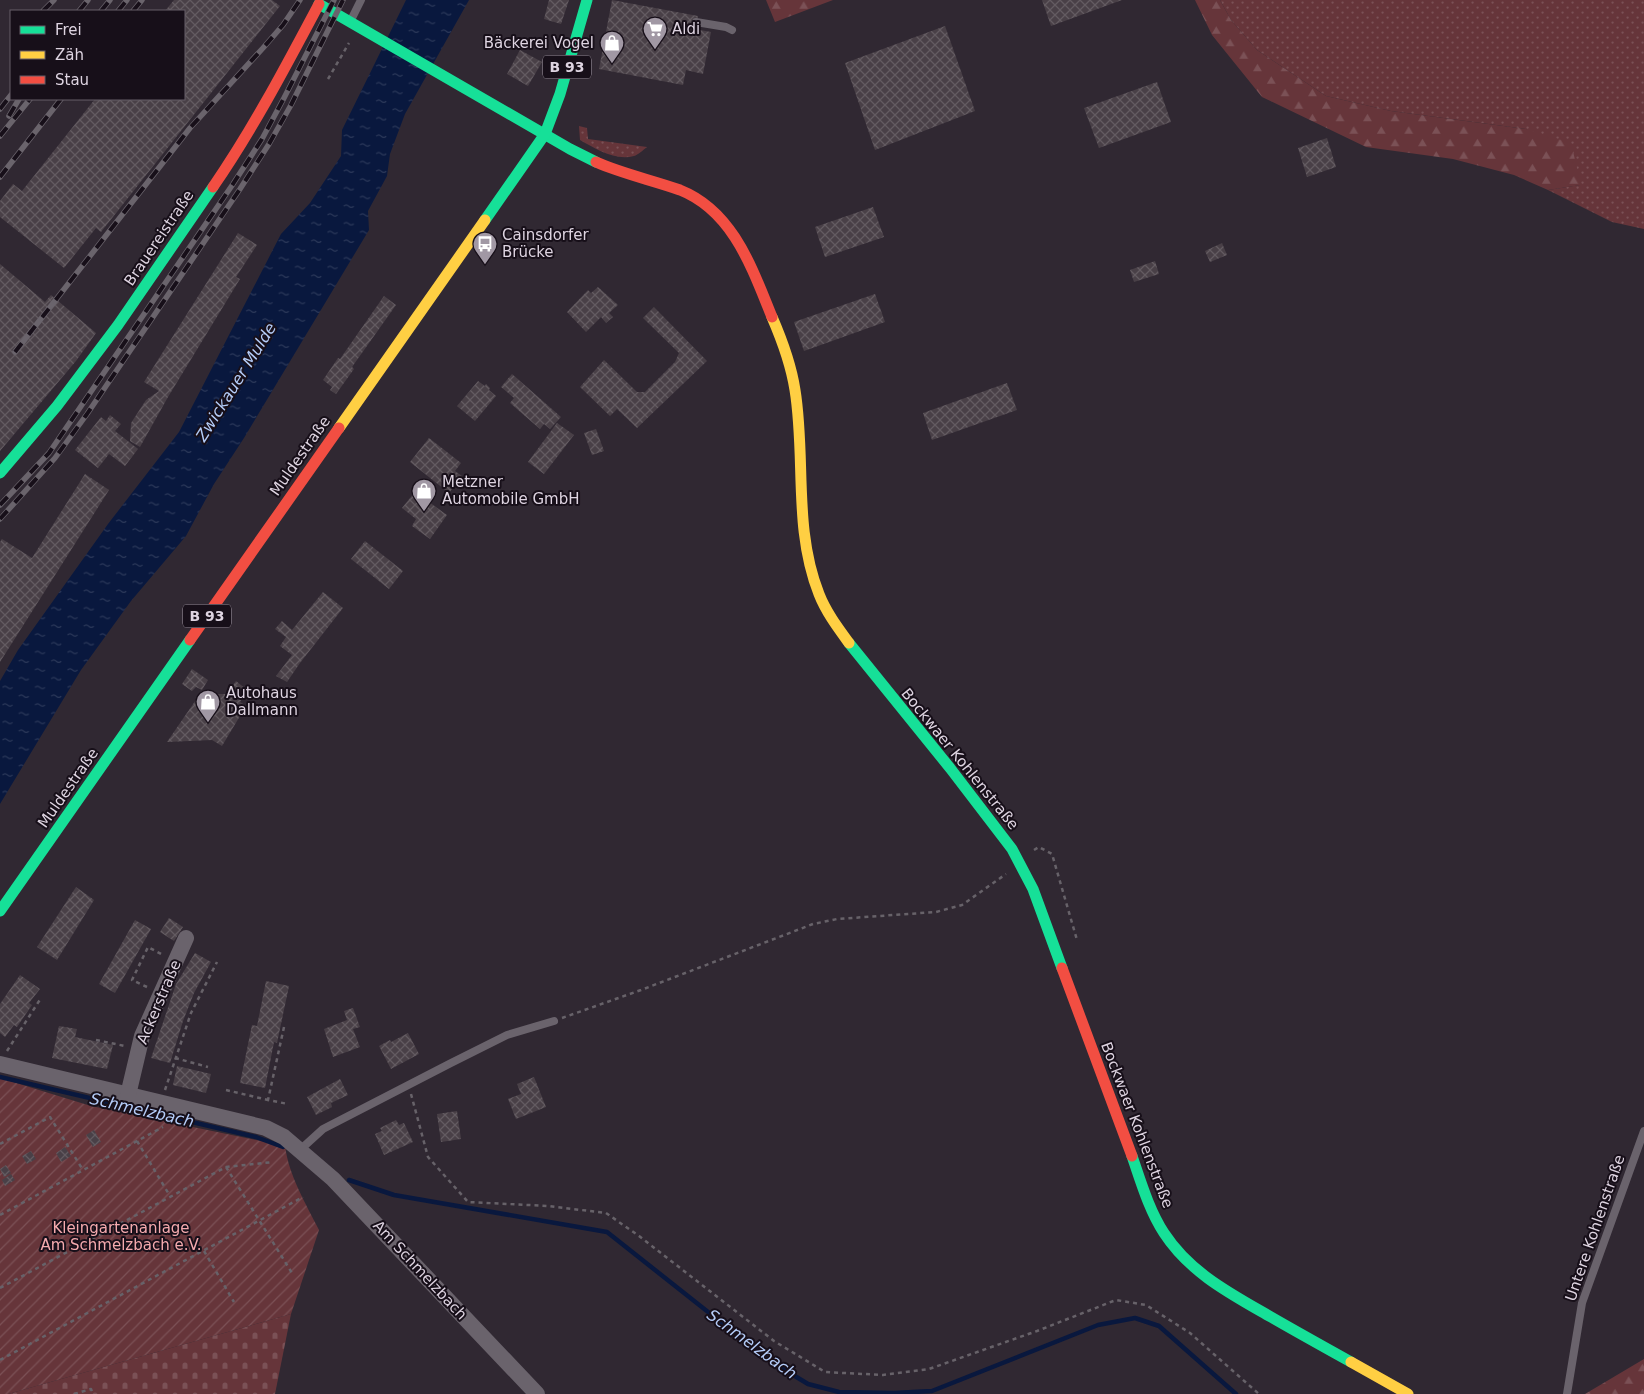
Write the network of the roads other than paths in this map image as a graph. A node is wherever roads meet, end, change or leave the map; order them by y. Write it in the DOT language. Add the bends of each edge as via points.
graph roads {
  1 [pos="361,0"];
  2 [pos="587,0"];
  3 [pos="319,2"];
  4 [pos="696,22"];
  5 [pos="354,24"];
  6 [pos="732,30"];
  7 [pos="545,134"];
  8 [pos="0,473"];
  9 [pos="0,911"];
  10 [pos="186,938"];
  11 [pos="554,1020"];
  12 [pos="3,1059"];
  13 [pos="128,1095"];
  14 [pos="1644,1131"];
  15 [pos="300,1149"];
  16 [pos="537,1394"];
  17 [pos="1408,1394"];
  18 [pos="1567,1394"];
  1 -- 5 [label="lane"];
  2 -- 7 [label="street, Muldestraße / B 93"];
  3 -- 5 [label="street"];
  3 -- 8 [label="street, Brauereistraße" via="233,158 118,325 57,406"];
  4 -- 6 [label="lane" via="726,26"];
  5 -- 7 [label="street"];
  7 -- 9 [label="street, Muldestraße / B 93"];
  7 -- 17 [label="street, Bockwaer Kohlenstraße" via="572,152 613,169 685,192 721,216 732,234 764,298 792,372 797,402 803,522 809,564 819,594 836,626 871,673 1022,865 1160,1226 1191,1265 1216,1286"];
  10 -- 13 [label="street, Ackerstraße" via="142,1036"];
  11 -- 15 [label="lane" via="507,1035 323,1128"];
  12 -- 13 [label="street, Am Schmelzbach"];
  13 -- 15 [label="street, Am Schmelzbach" via="266,1128"];
  14 -- 18 [label="lane, Untere Kohlenstraße" via="1582,1303"];
  15 -- 16 [label="street, Am Schmelzbach" via="369,1216"];
}
